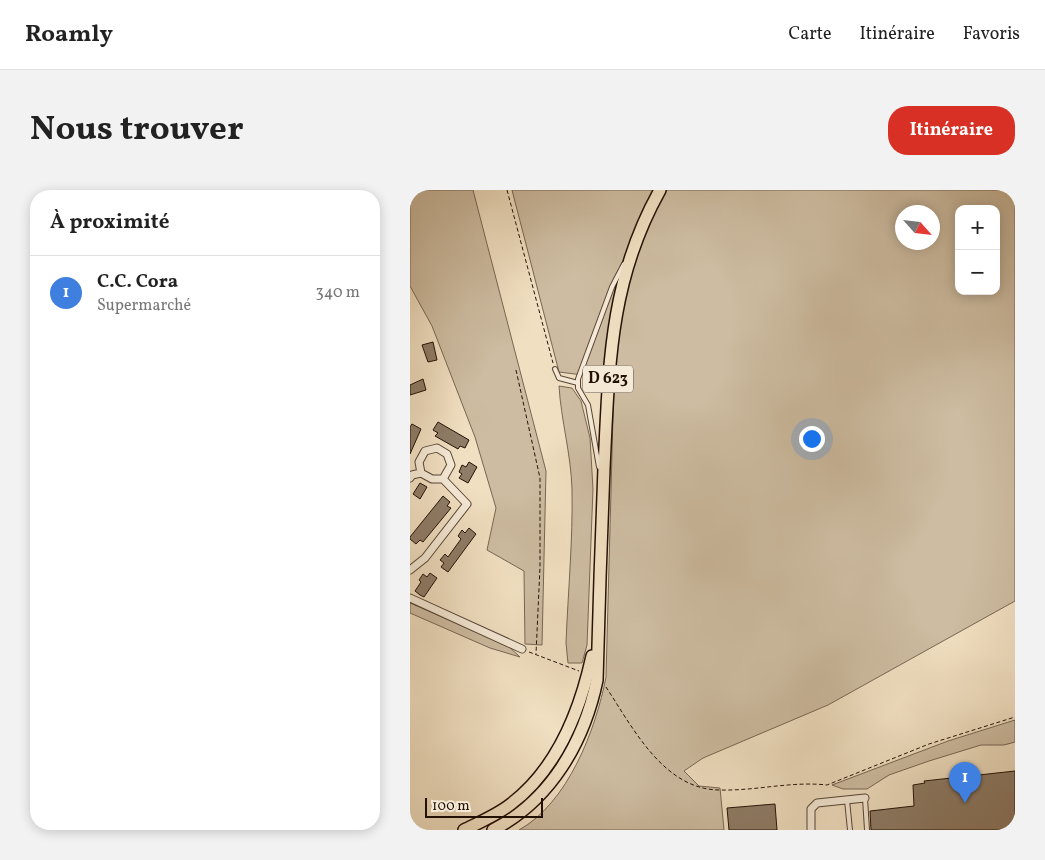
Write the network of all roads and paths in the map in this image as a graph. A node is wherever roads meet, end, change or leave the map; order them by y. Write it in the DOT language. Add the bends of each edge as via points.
graph roads {
  1 [pos="506,190"];
  2 [pos="660,190"];
  3 [pos="642,228"];
  4 [pos="555,369"];
  5 [pos="516,370"];
  6 [pos="578,383"];
  7 [pos="421,473"];
  8 [pos="410,478"];
  9 [pos="443,479"];
  10 [pos="603,492"];
  11 [pos="410,570"];
  12 [pos="410,598"];
  13 [pos="522,649"];
  14 [pos="536,655"];
  15 [pos="592,677"];
  16 [pos="1015,717"];
  17 [pos="865,798"];
  18 [pos="847,800"];
  19 [pos="464,830"];
  20 [pos="493,830"];
  21 [pos="811,830"];
  22 [pos="850,830"];
  23 [pos="867,830"];
  1 -- 4 [label="path"];
  2 -- 3 [label="main road, D 623"];
  3 -- 6 [label="lane" via="612,287"];
  3 -- 10 [label="main road, D 623" via="623,280 613,326"];
  4 -- 6 [label="lane" via="559,378"];
  5 -- 14 [label="path" via="540,478"];
  6 -- 10 [label="lane" via="588,405"];
  7 -- 8 [label="street"];
  7 -- 9 [label="street" via="432,479"];
  7 -- 9 [label="street" via="419,462 425,451 437,448 447,454 451,465"];
  9 -- 11 [label="street" via="467,504 425,558"];
  10 -- 15 [label="main road, D 623" via="599,612"];
  12 -- 13 [label="street"];
  13 -- 14 [label="path"];
  14 -- 15 [label="path"];
  15 -- 16 [label="path" via="605,685 665,767 696,788 720,790 810,783 827,785 929,744"];
  15 -- 19 [label="main road, D 623" via="567,733 531,785 511,804"];
  15 -- 20 [label="main road, D 623" via="592,700 579,738 560,771 541,794"];
  17 -- 18 [label="street"];
  17 -- 23 [label="lane"];
  18 -- 21 [label="street" via="814,805 811,809"];
  18 -- 22 [label="lane"];
}
